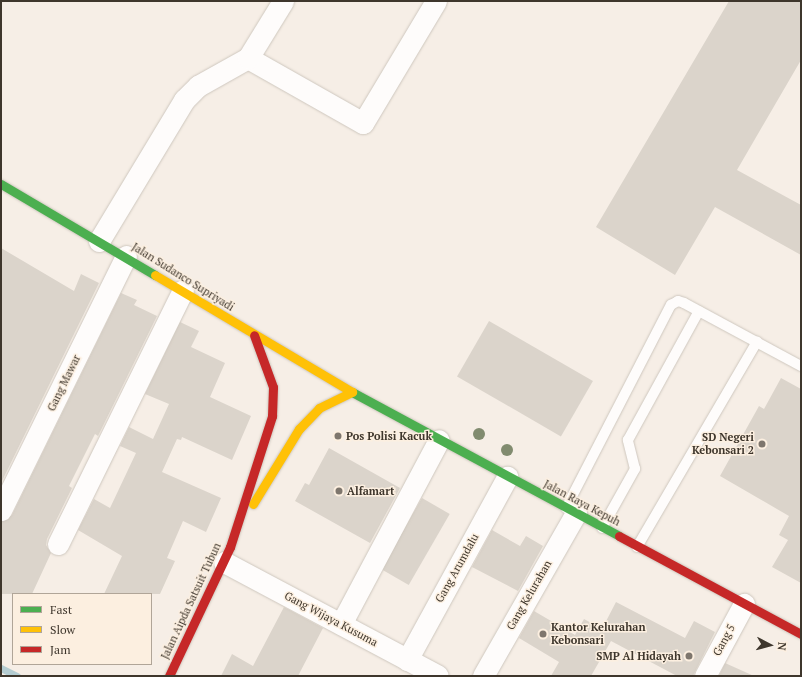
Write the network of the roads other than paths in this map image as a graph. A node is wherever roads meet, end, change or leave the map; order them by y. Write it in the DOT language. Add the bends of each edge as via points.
graph roads {
  1 [pos="282,1"];
  2 [pos="436,1"];
  3 [pos="248,58"];
  4 [pos="1,184"];
  5 [pos="99,241"];
  6 [pos="126,256"];
  7 [pos="183,290"];
  8 [pos="699,311"];
  9 [pos="254,335"];
  10 [pos="757,342"];
  11 [pos="801,366"];
  12 [pos="352,392"];
  13 [pos="439,440"];
  14 [pos="507,477"];
  15 [pos="1,510"];
  16 [pos="571,511"];
  17 [pos="602,528"];
  18 [pos="234,536"];
  19 [pos="58,544"];
  20 [pos="636,547"];
  21 [pos="224,562"];
  22 [pos="744,604"];
  23 [pos="342,624"];
  24 [pos="801,634"];
  25 [pos="407,660"];
  26 [pos="169,676"];
  27 [pos="438,676"];
  28 [pos="483,676"];
  29 [pos="705,676"];
  1 -- 3 [label="street"];
  2 -- 3 [label="street" via="363,123"];
  3 -- 5 [label="street" via="198,86 184,100"];
  4 -- 5 [label="main road, Jalan Sudanco Supriyadi"];
  5 -- 6 [label="main road, Jalan Sudanco Supriyadi"];
  6 -- 7 [label="main road, Jalan Sudanco Supriyadi"];
  6 -- 15 [label="street, Gang Mawar"];
  7 -- 9 [label="main road, Jalan Sudanco Supriyadi"];
  7 -- 19 [label="street"];
  8 -- 10 [label="lane"];
  8 -- 16 [label="lane" via="678,301 671,305"];
  8 -- 17 [label="lane" via="628,440 635,469"];
  9 -- 12 [label="main road, Jalan Sudanco Supriyadi"];
  9 -- 18 [label="main road, Jalan Aipda Satsuit Tubun" via="273,387 272,416"];
  10 -- 11 [label="lane"];
  10 -- 20 [label="lane"];
  12 -- 13 [label="main road, Jalan Raya Kepuh"];
  12 -- 18 [label="main road, Jalan Aipda Satsuit Tubun" via="319,408 299,430"];
  13 -- 14 [label="main road, Jalan Raya Kepuh"];
  13 -- 23 [label="street"];
  14 -- 16 [label="main road, Jalan Raya Kepuh"];
  14 -- 25 [label="street, Gang Arumdalu"];
  16 -- 17 [label="main road, Jalan Raya Kepuh"];
  16 -- 28 [label="street, Gang Kelurahan"];
  17 -- 20 [label="main road, Jalan Raya Kepuh"];
  18 -- 21 [label="main road, Jalan Aipda Satsuit Tubun"];
  20 -- 22 [label="main road, Jalan Raya Kepuh"];
  21 -- 23 [label="street, Gang Wijaya Kusuma"];
  21 -- 26 [label="main road, Jalan Aipda Satsuit Tubun"];
  22 -- 24 [label="main road, Jalan Raya Kepuh"];
  22 -- 29 [label="street, Gang 5"];
  23 -- 25 [label="street, Gang Wijaya Kusuma"];
  25 -- 27 [label="street, Gang Wijaya Kusuma"];
}
